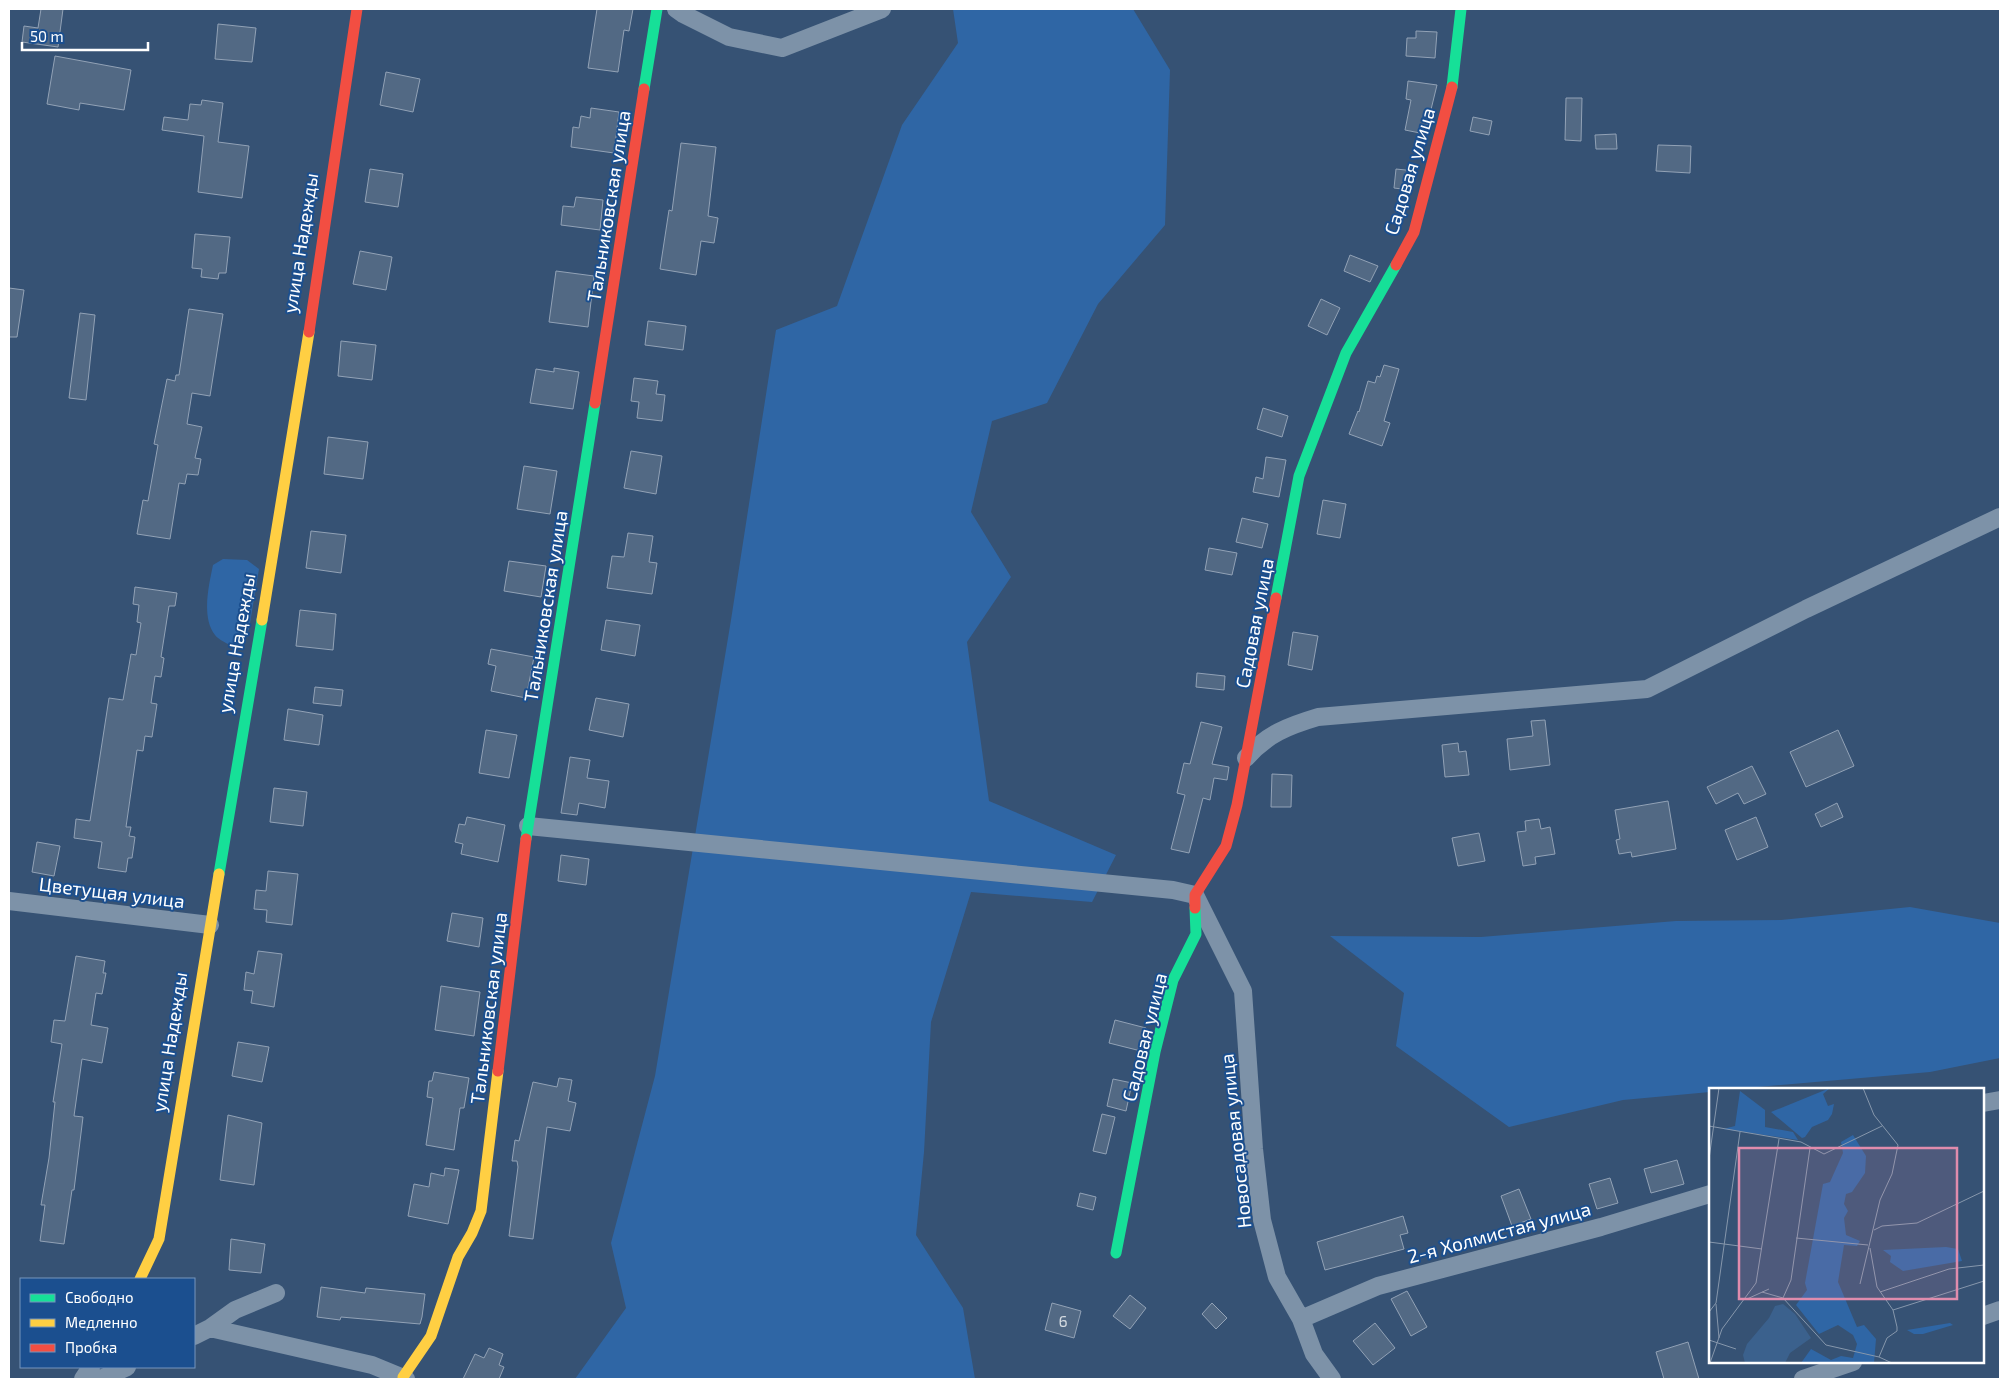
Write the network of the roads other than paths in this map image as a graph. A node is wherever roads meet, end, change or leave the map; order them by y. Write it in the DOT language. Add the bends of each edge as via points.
graph roads {
  1 [pos="357,9"];
  2 [pos="657,9"];
  3 [pos="676,9"];
  4 [pos="882,9"];
  5 [pos="1461,9"];
  6 [pos="2000,517"];
  7 [pos="1246,758"];
  8 [pos="528,826"];
  9 [pos="1195,895"];
  10 [pos="9,901"];
  11 [pos="210,925"];
  12 [pos="2000,1100"];
  13 [pos="1984,1103"];
  14 [pos="1709,1194"];
  15 [pos="1116,1253"];
  16 [pos="140,1278"];
  17 [pos="276,1293"];
  18 [pos="2000,1310"];
  19 [pos="1984,1316"];
  20 [pos="1301,1320"];
  21 [pos="210,1328"];
  22 [pos="195,1336"];
  23 [pos="1849,1363"];
  24 [pos="90,1368"];
  25 [pos="125,1368"];
  26 [pos="405,1378"];
  27 [pos="83,1379"];
  28 [pos="100,1379"];
  29 [pos="1332,1379"];
  30 [pos="1802,1379"];
  1 -- 11 [label="street, улица Надежды" via="294,431"];
  2 -- 8 [label="street, Тальниковская улица"];
  3 -- 4 [label="street" via="730,37 782,48"];
  5 -- 7 [label="street, Садовая улица" via="1453,84 1414,232 1346,353 1299,476"];
  6 -- 7 [label="street" via="1806,609 1647,690 1318,717 1286,727 1259,744"];
  7 -- 9 [label="street, Садовая улица" via="1226,846"];
  8 -- 9 [label="street" via="1153,888"];
  8 -- 26 [label="street, Тальниковская улица" via="481,1211 458,1257 431,1336"];
  9 -- 15 [label="street, Садовая улица" via="1196,934 1173,980 1155,1052"];
  9 -- 20 [label="street, Новосадовая улица" via="1243,991 1262,1220 1277,1277"];
  10 -- 11 [label="street, Цветущая улица"];
  11 -- 16 [label="street, улица Надежды" via="159,1239"];
  12 -- 13 [label="street"];
  14 -- 20 [label="street, 2-я Холмистая улица" via="1602,1227 1378,1286"];
  17 -- 21 [label="street" via="235,1310"];
  18 -- 19 [label="street"];
  20 -- 29 [label="street, Новосадовая улица" via="1314,1354"];
  21 -- 22 [label="street"];
  21 -- 26 [label="street" via="372,1366"];
  23 -- 30 [label="street"];
  24 -- 27 [label="street"];
  25 -- 28 [label="street"];
}
